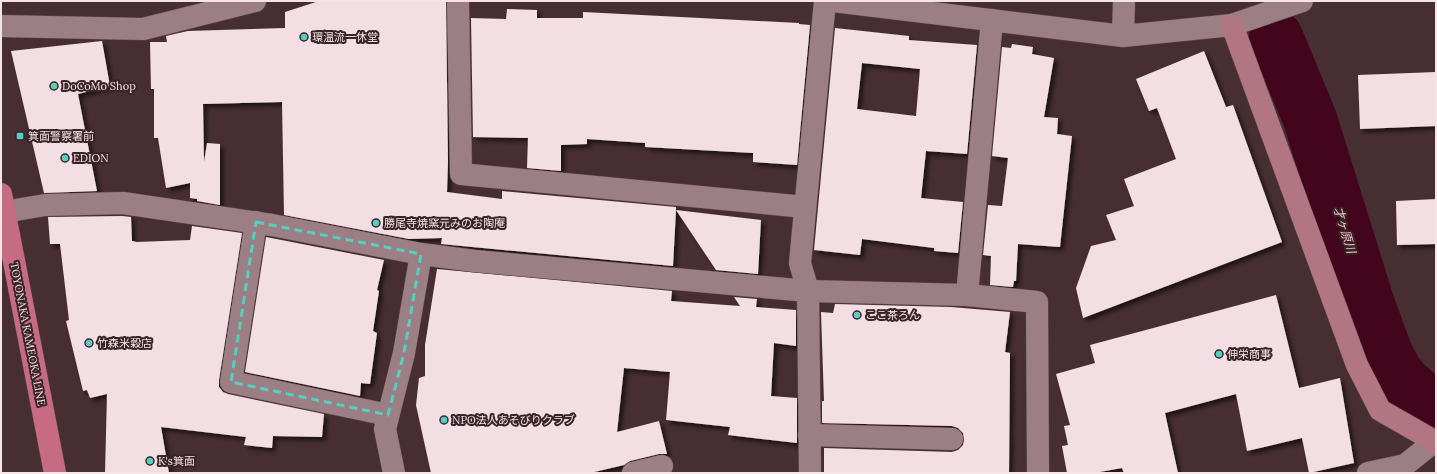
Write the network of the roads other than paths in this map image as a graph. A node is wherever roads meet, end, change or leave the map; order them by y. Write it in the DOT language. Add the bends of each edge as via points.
graph roads {
  1 [pos="255,1"];
  2 [pos="458,1"];
  3 [pos="825,1"];
  4 [pos="833,1"];
  5 [pos="1124,1"];
  6 [pos="1302,1"];
  7 [pos="992,20"];
  8 [pos="1232,24"];
  9 [pos="1,26"];
  10 [pos="1123,36"];
  11 [pos="2,203"];
  12 [pos="805,206"];
  13 [pos="256,222"];
  14 [pos="421,254"];
  15 [pos="808,291"];
  16 [pos="967,295"];
  17 [pos="388,415"];
  18 [pos="810,435"];
  19 [pos="952,439"];
  20 [pos="1436,442"];
  21 [pos="662,466"];
  22 [pos="55,473"];
  23 [pos="394,473"];
  24 [pos="633,473"];
  25 [pos="810,473"];
  26 [pos="1038,473"];
  27 [pos="1368,473"];
  1 -- 9 [label="street" via="143,29"];
  2 -- 12 [label="street" via="461,174"];
  3 -- 12 [label="street"];
  4 -- 7 [label="street"];
  5 -- 10 [label="street"];
  6 -- 8 [label="street"];
  7 -- 10 [label="street"];
  7 -- 16 [label="street"];
  8 -- 10 [label="street"];
  8 -- 20 [label="street" via="1357,365 1380,410"];
  11 -- 13 [label="street" via="123,203"];
  11 -- 22 [label="main road, TOYONAKA KAMEOKA LINE"];
  12 -- 15 [label="street" via="800,263"];
  13 -- 14 [label="street"];
  13 -- 17 [label="street" via="231,382"];
  14 -- 15 [label="street"];
  14 -- 17 [label="street" via="404,353"];
  15 -- 16 [label="street"];
  15 -- 18 [label="street"];
  16 -- 26 [label="street" via="1037,302"];
  17 -- 23 [label="street" via="385,429"];
  18 -- 19 [label="street"];
  18 -- 25 [label="street"];
  20 -- 27 [label="street" via="1405,465"];
  21 -- 24 [label="street"];
}
